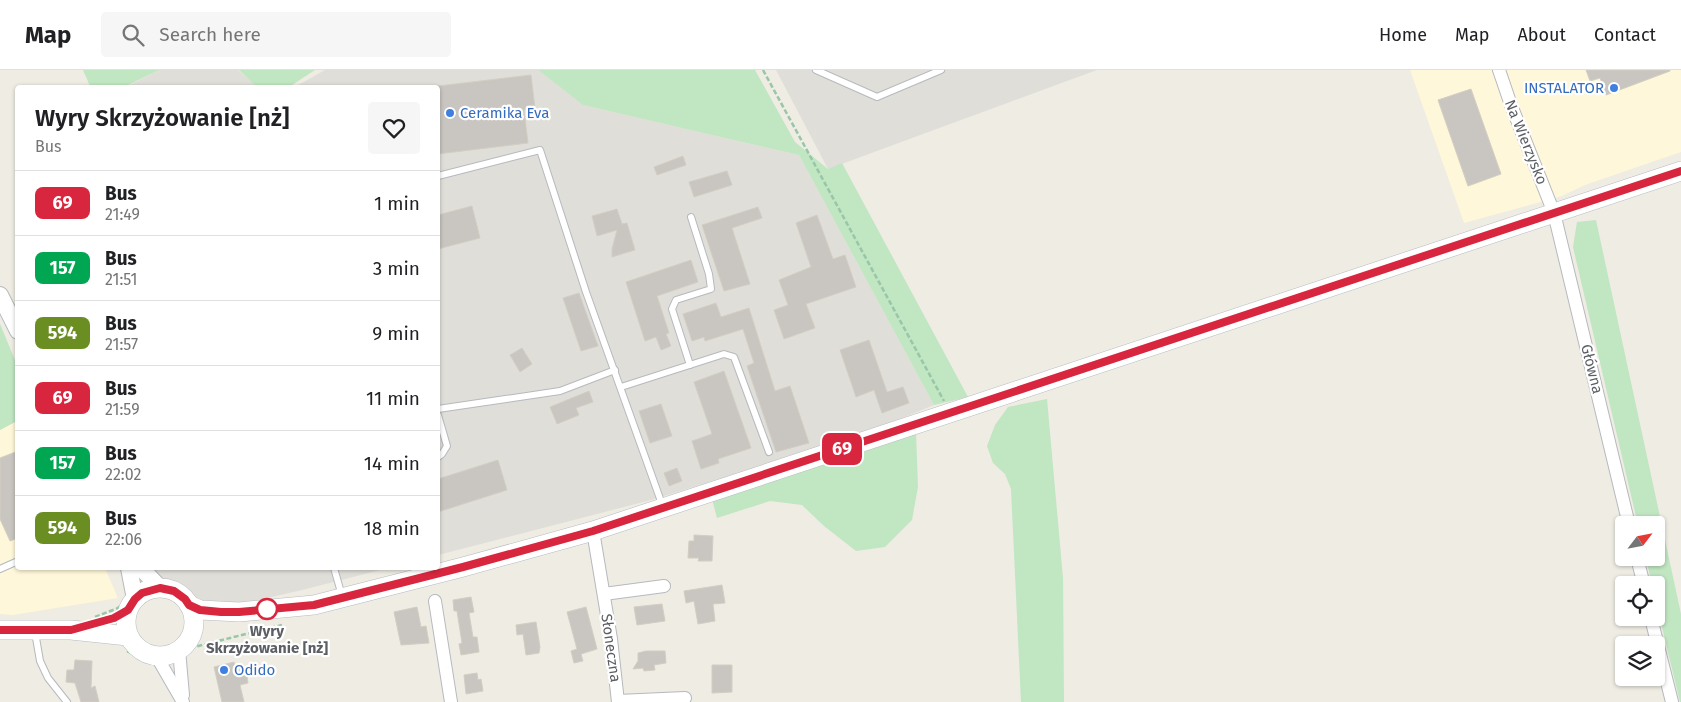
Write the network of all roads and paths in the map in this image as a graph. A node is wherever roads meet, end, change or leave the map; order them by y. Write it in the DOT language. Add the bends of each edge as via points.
graph roads {
  1 [pos="763,70"];
  2 [pos="816,70"];
  3 [pos="940,70"];
  4 [pos="1499,70"];
  5 [pos="1681,171"];
  6 [pos="440,175"];
  7 [pos="1554,213"];
  8 [pos="691,217"];
  9 [pos="0,295"];
  10 [pos="15,324"];
  11 [pos="690,365"];
  12 [pos="615,370"];
  13 [pos="621,387"];
  14 [pos="440,409"];
  15 [pos="951,413"];
  16 [pos="440,423"];
  17 [pos="769,452"];
  18 [pos="440,456"];
  19 [pos="663,508"];
  20 [pos="1627,516"];
  21 [pos="593,531"];
  22 [pos="15,562"];
  23 [pos="0,569"];
  24 [pos="130,570"];
  25 [pos="143,570"];
  26 [pos="335,570"];
  27 [pos="664,586"];
  28 [pos="160,588"];
  29 [pos="604,594"];
  30 [pos="342,598"];
  31 [pos="435,601"];
  32 [pos="131,604"];
  33 [pos="189,605"];
  34 [pos="239,612"];
  35 [pos="1654,626"];
  36 [pos="0,630"];
  37 [pos="35,630"];
  38 [pos="71,630"];
  39 [pos="192,634"];
  40 [pos="128,636"];
  41 [pos="179,650"];
  42 [pos="158,657"];
  43 [pos="684,698"];
  44 [pos="67,702"];
  45 [pos="183,702"];
  46 [pos="451,702"];
  47 [pos="618,702"];
  48 [pos="1672,702"];
  1 -- 15 [label="path"];
  2 -- 3 [label="lane" via="877,97"];
  4 -- 7 [label="street, Na Wierzysko"];
  5 -- 7 [label="main road"];
  6 -- 12 [label="lane" via="540,150"];
  7 -- 15 [label="main road"];
  7 -- 20 [label="street, Główna"];
  8 -- 11 [label="lane" via="711,290 676,300 672,309"];
  9 -- 10 [label="street"];
  11 -- 13 [label="lane"];
  11 -- 17 [label="lane" via="724,354 734,357"];
  12 -- 13 [label="lane"];
  12 -- 14 [label="lane" via="560,391"];
  13 -- 19 [label="lane"];
  15 -- 19 [label="main road"];
  16 -- 18 [label="lane" via="447,446"];
  19 -- 21 [label="main road"];
  21 -- 29 [label="street, Słoneczna"];
  21 -- 30 [label="main road"];
  22 -- 23 [label="lane"];
  24 -- 32 [label="street" via="133,584"];
  25 -- 28 [label="street"];
  26 -- 30 [label="lane"];
  27 -- 29 [label="street, Słoneczna"];
  28 -- 32 [label="main road" via="142,593"];
  28 -- 33 [label="main road" via="174,591"];
  29 -- 47 [label="street, Słoneczna"];
  30 -- 34 [label="main road" via="314,605"];
  31 -- 46 [label="street"];
  32 -- 38 [label="main road" via="114,618"];
  32 -- 40 [label="main road" via="126,618"];
  33 -- 34 [label="main road" via="200,610"];
  33 -- 39 [label="main road" via="194,619"];
  34 -- 39 [label="main road"];
  35 -- 48 [label="street"];
  36 -- 37 [label="main road"];
  37 -- 38 [label="main road"];
  37 -- 44 [label="lane" via="40,661 48,678"];
  38 -- 40 [label="main road"];
  39 -- 41 [label="main road"];
  40 -- 42 [label="main road" via="140,650"];
  41 -- 42 [label="main road"];
  41 -- 45 [label="street"];
  42 -- 45 [label="street"];
  43 -- 47 [label="street, Słoneczna"];
}
